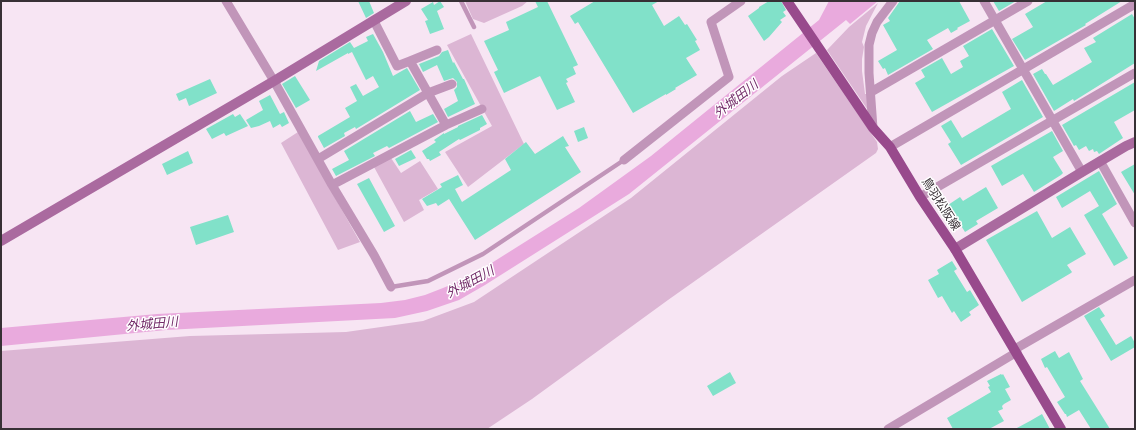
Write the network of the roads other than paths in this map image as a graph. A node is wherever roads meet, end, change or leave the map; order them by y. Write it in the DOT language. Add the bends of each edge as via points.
graph roads {
  1 [pos="226,1"];
  2 [pos="406,1"];
  3 [pos="461,1"];
  4 [pos="741,1"];
  5 [pos="787,1"];
  6 [pos="893,1"];
  7 [pos="984,1"];
  8 [pos="1028,1"];
  9 [pos="1135,4"];
  10 [pos="995,20"];
  11 [pos="374,21"];
  12 [pos="474,27"];
  13 [pos="437,50"];
  14 [pos="410,61"];
  15 [pos="1023,70"];
  16 [pos="1135,73"];
  17 [pos="274,81"];
  18 [pos="452,84"];
  19 [pos="871,92"];
  20 [pos="428,93"];
  21 [pos="482,109"];
  22 [pos="1052,121"];
  23 [pos="446,125"];
  24 [pos="873,128"];
  25 [pos="1135,142"];
  26 [pos="890,147"];
  27 [pos="318,159"];
  28 [pos="624,160"];
  29 [pos="1100,161"];
  30 [pos="1082,172"];
  31 [pos="332,185"];
  32 [pos="920,197"];
  33 [pos="1135,223"];
  34 [pos="1,241"];
  35 [pos="955,249"];
  36 [pos="1135,280"];
  37 [pos="391,287"];
  38 [pos="1016,351"];
  39 [pos="888,429"];
  40 [pos="1061,429"];
  1 -- 17 [label="street"];
  2 -- 11 [label="street"];
  3 -- 12 [label="lane"];
  4 -- 28 [label="street" via="711,22 729,77"];
  5 -- 24 [label="main road, 鳥羽松阪線"];
  6 -- 19 [label="street" via="879,18 871,39 868,53"];
  7 -- 10 [label="street"];
  8 -- 10 [label="street"];
  9 -- 15 [label="street"];
  10 -- 15 [label="street"];
  10 -- 19 [label="street"];
  11 -- 14 [label="street" via="397,66"];
  11 -- 17 [label="street"];
  13 -- 14 [label="street"];
  14 -- 20 [label="street"];
  15 -- 22 [label="street"];
  15 -- 26 [label="street"];
  16 -- 22 [label="street"];
  17 -- 27 [label="street"];
  17 -- 34 [label="street"];
  18 -- 20 [label="street"];
  19 -- 24 [label="street"];
  20 -- 23 [label="street"];
  20 -- 27 [label="street"];
  21 -- 23 [label="street"];
  22 -- 30 [label="street"];
  22 -- 32 [label="street"];
  23 -- 31 [label="street"];
  24 -- 26 [label="main road, 鳥羽松阪線"];
  25 -- 29 [label="street"];
  26 -- 32 [label="main road, 鳥羽松阪線"];
  27 -- 31 [label="street"];
  28 -- 37 [label="lane" via="483,254 428,281"];
  29 -- 30 [label="street"];
  29 -- 33 [label="street"];
  30 -- 35 [label="street"];
  31 -- 37 [label="street"];
  32 -- 35 [label="main road, 鳥羽松阪線"];
  35 -- 38 [label="main road, 鳥羽松阪線"];
  36 -- 38 [label="street"];
  38 -- 39 [label="street"];
  38 -- 40 [label="main road, 鳥羽松阪線"];
}
